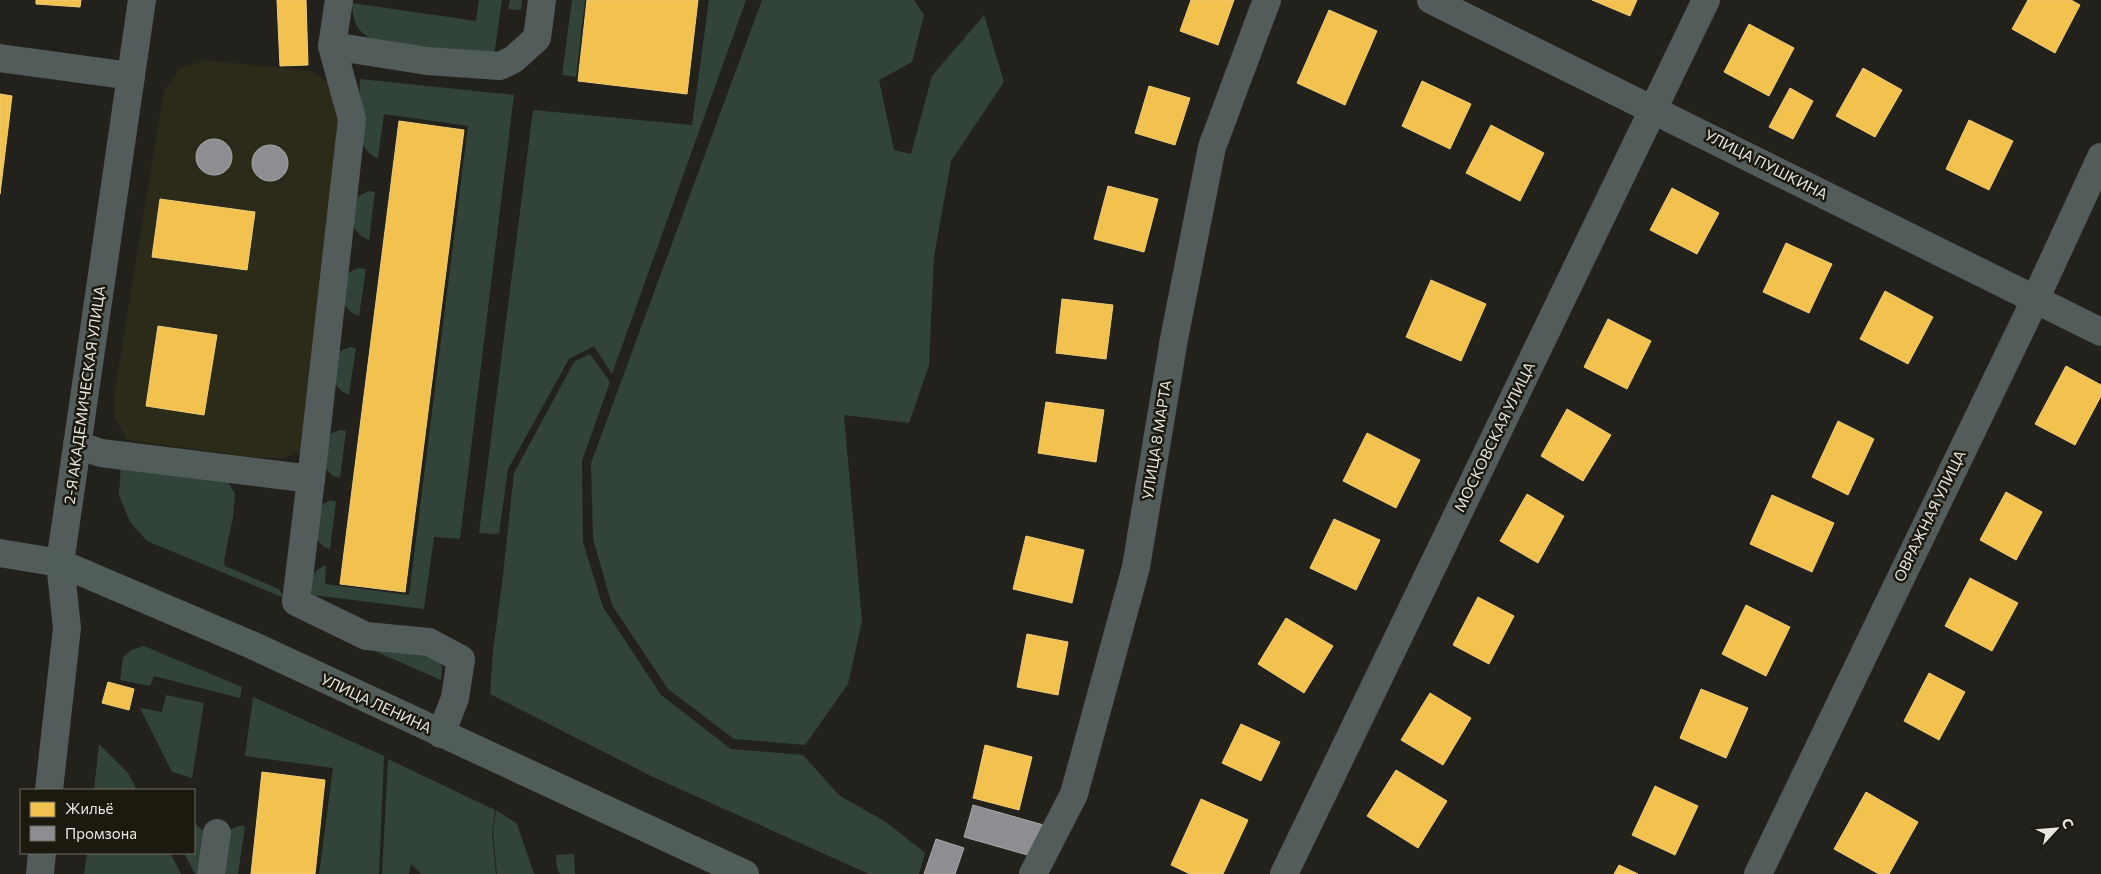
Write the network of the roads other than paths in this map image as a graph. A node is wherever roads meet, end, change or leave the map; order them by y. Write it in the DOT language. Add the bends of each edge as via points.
graph roads {
  1 [pos="142,0"];
  2 [pos="339,0"];
  3 [pos="542,0"];
  4 [pos="1267,0"];
  5 [pos="1431,0"];
  6 [pos="1706,0"];
  7 [pos="332,46"];
  8 [pos="0,58"];
  9 [pos="131,76"];
  10 [pos="1654,109"];
  11 [pos="2101,157"];
  12 [pos="2035,300"];
  13 [pos="2101,332"];
  14 [pos="78,445"];
  15 [pos="311,479"];
  16 [pos="0,553"];
  17 [pos="60,563"];
  18 [pos="441,734"];
  19 [pos="49,789"];
  20 [pos="217,833"];
  21 [pos="42,854"];
  22 [pos="40,874"];
  23 [pos="212,874"];
  24 [pos="745,874"];
  25 [pos="1033,874"];
  26 [pos="1284,874"];
  27 [pos="1758,874"];
  1 -- 9 [label="street, 2-Я АКАДЕМИЧЕСКАЯ УЛИЦА"];
  2 -- 7 [label="street"];
  3 -- 7 [label="street" via="537,38 514,59 500,66 428,61"];
  4 -- 25 [label="street, УЛИЦА 8 МАРТА" via="1212,147 1174,339 1134,576 1074,794"];
  5 -- 10 [label="street, УЛИЦА ПУШКИНА"];
  6 -- 10 [label="street, МОСКОВСКАЯ УЛИЦА"];
  7 -- 15 [label="street" via="352,119"];
  8 -- 9 [label="street"];
  9 -- 14 [label="street, 2-Я АКАДЕМИЧЕСКАЯ УЛИЦА"];
  10 -- 12 [label="street, УЛИЦА ПУШКИНА"];
  10 -- 26 [label="street, МОСКОВСКАЯ УЛИЦА"];
  11 -- 12 [label="street, ОВРАЖНАЯ УЛИЦА"];
  12 -- 13 [label="street, УЛИЦА ПУШКИНА"];
  12 -- 27 [label="street, ОВРАЖНАЯ УЛИЦА"];
  14 -- 15 [label="street" via="101,453"];
  14 -- 17 [label="street, 2-Я АКАДЕМИЧЕСКАЯ УЛИЦА"];
  15 -- 18 [label="street" via="296,602 366,636 429,642 461,659 455,698"];
  16 -- 17 [label="street, УЛИЦА ЛЕНИНА"];
  17 -- 18 [label="main road, УЛИЦА ЛЕНИНА" via="254,646"];
  17 -- 19 [label="street, 2-Я АКАДЕМИЧЕСКАЯ УЛИЦА" via="67,628"];
  18 -- 24 [label="main road, УЛИЦА ЛЕНИНА"];
  20 -- 23 [label="street"];
  21 -- 22 [label="street"];
}
